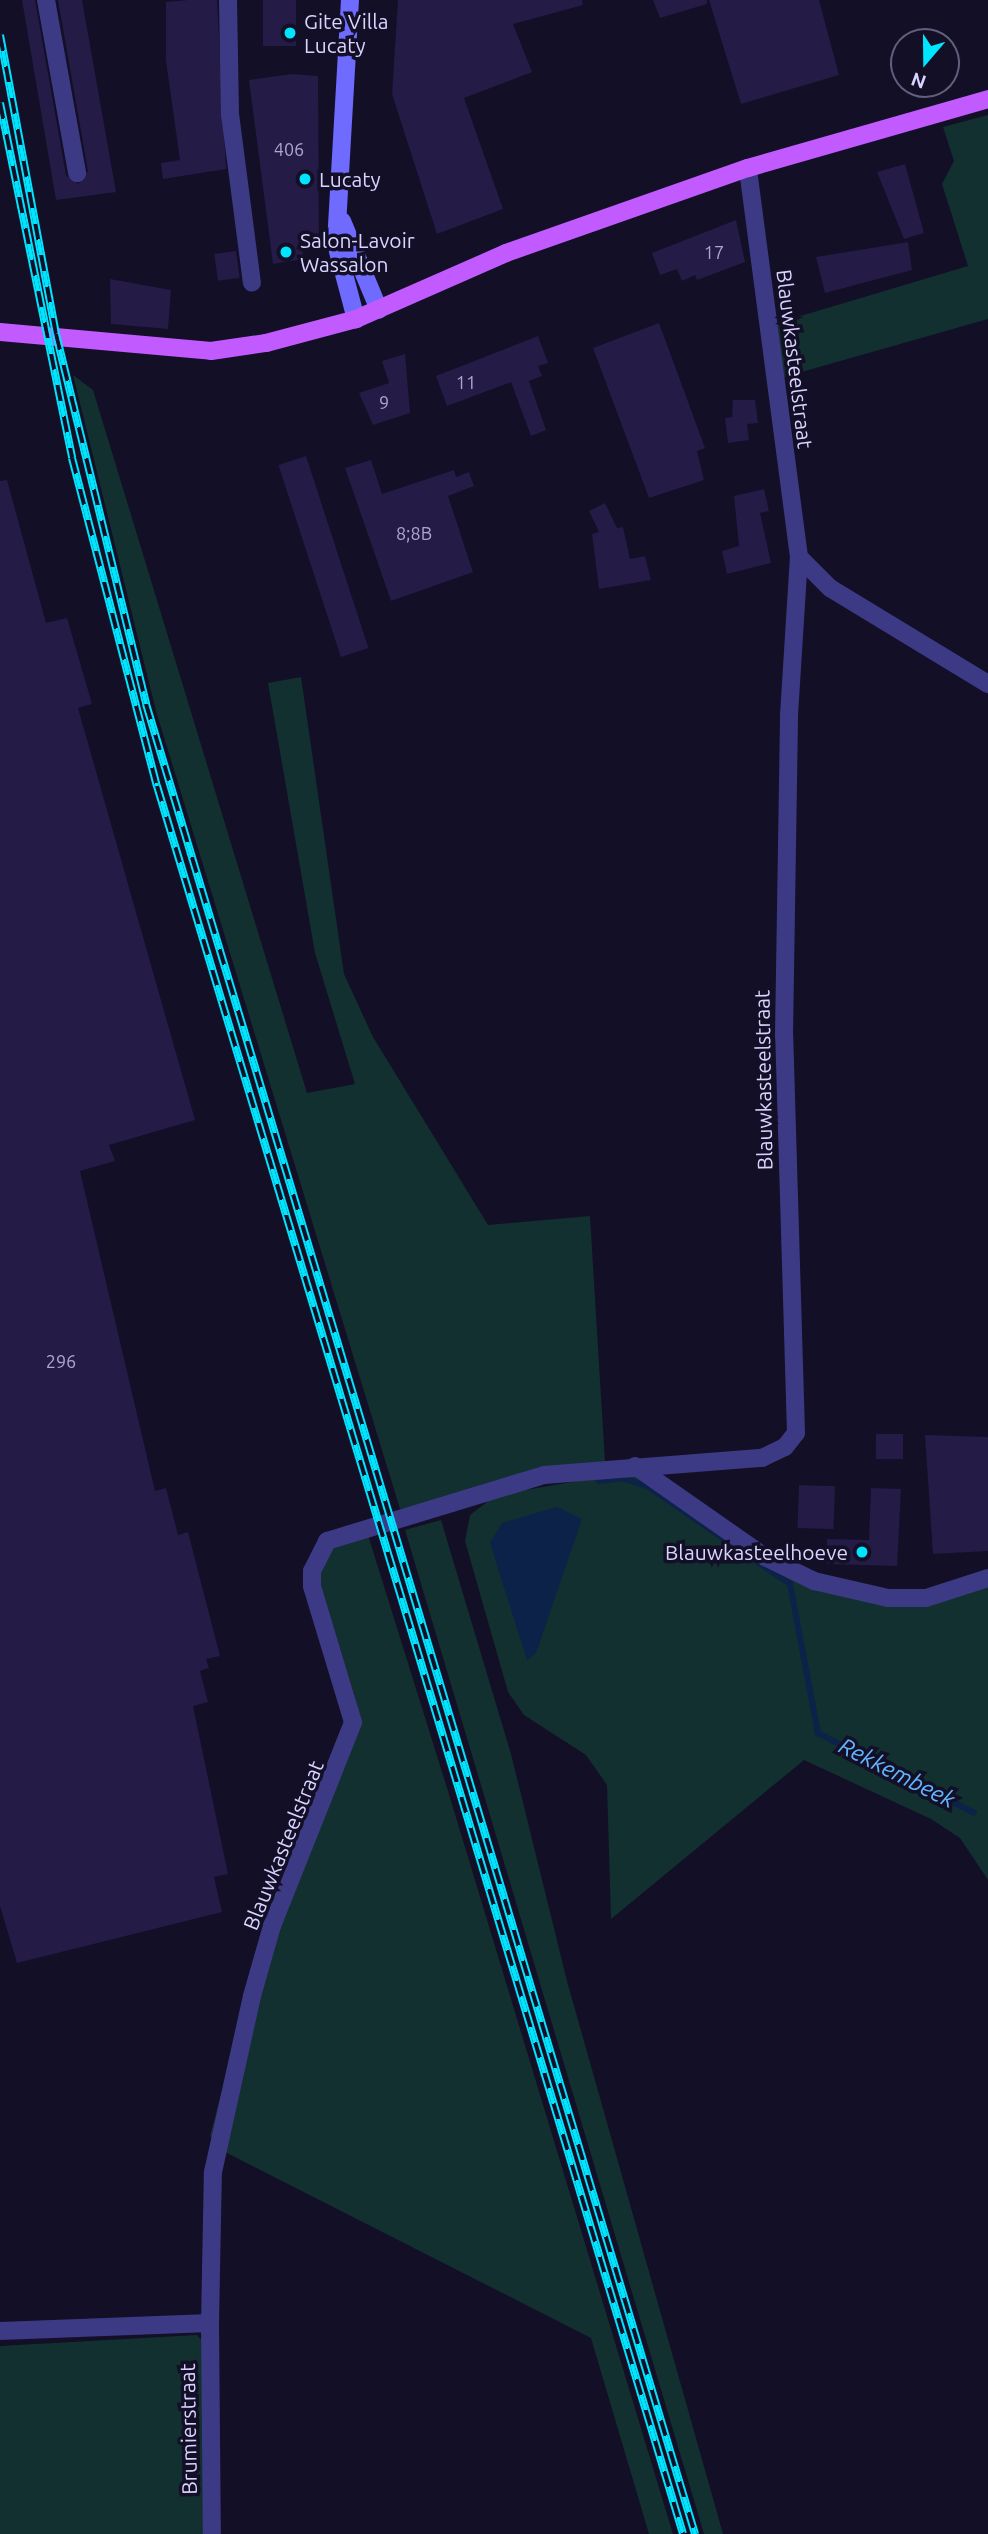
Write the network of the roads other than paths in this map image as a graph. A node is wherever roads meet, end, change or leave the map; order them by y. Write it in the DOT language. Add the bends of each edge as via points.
graph roads {
  1 [pos="46,0"];
  2 [pos="228,0"];
  3 [pos="350,0"];
  4 [pos="988,99"];
  5 [pos="748,168"];
  6 [pos="77,173"];
  7 [pos="342,221"];
  8 [pos="252,283"];
  9 [pos="379,310"];
  10 [pos="356,319"];
  11 [pos="0,332"];
  12 [pos="799,557"];
  13 [pos="988,684"];
  14 [pos="635,1466"];
  15 [pos="988,1578"];
  16 [pos="210,2323"];
  17 [pos="0,2331"];
  18 [pos="212,2534"];
  1 -- 6 [label="street"];
  2 -- 8 [label="street" via="230,114"];
  3 -- 7 [label="main road"];
  4 -- 5 [label="main road"];
  5 -- 9 [label="main road" via="506,253"];
  5 -- 12 [label="street, Blauwkasteelstraat"];
  7 -- 9 [label="main road"];
  7 -- 10 [label="main road" via="337,263"];
  9 -- 10 [label="main road"];
  10 -- 11 [label="main road" via="211,351"];
  12 -- 13 [label="street" via="830,588"];
  12 -- 14 [label="street, Blauwkasteelstraat" via="789,689 784,1036 800,1418 785,1447 762,1458"];
  14 -- 15 [label="street" via="765,1557 814,1581 888,1598 926,1598"];
  14 -- 16 [label="street, Blauwkasteelstraat" via="544,1475 361,1526 320,1549 312,1586 353,1722 272,1926 252,1996 213,2172"];
  16 -- 17 [label="street"];
  16 -- 18 [label="street, Brumierstraat"];
}
